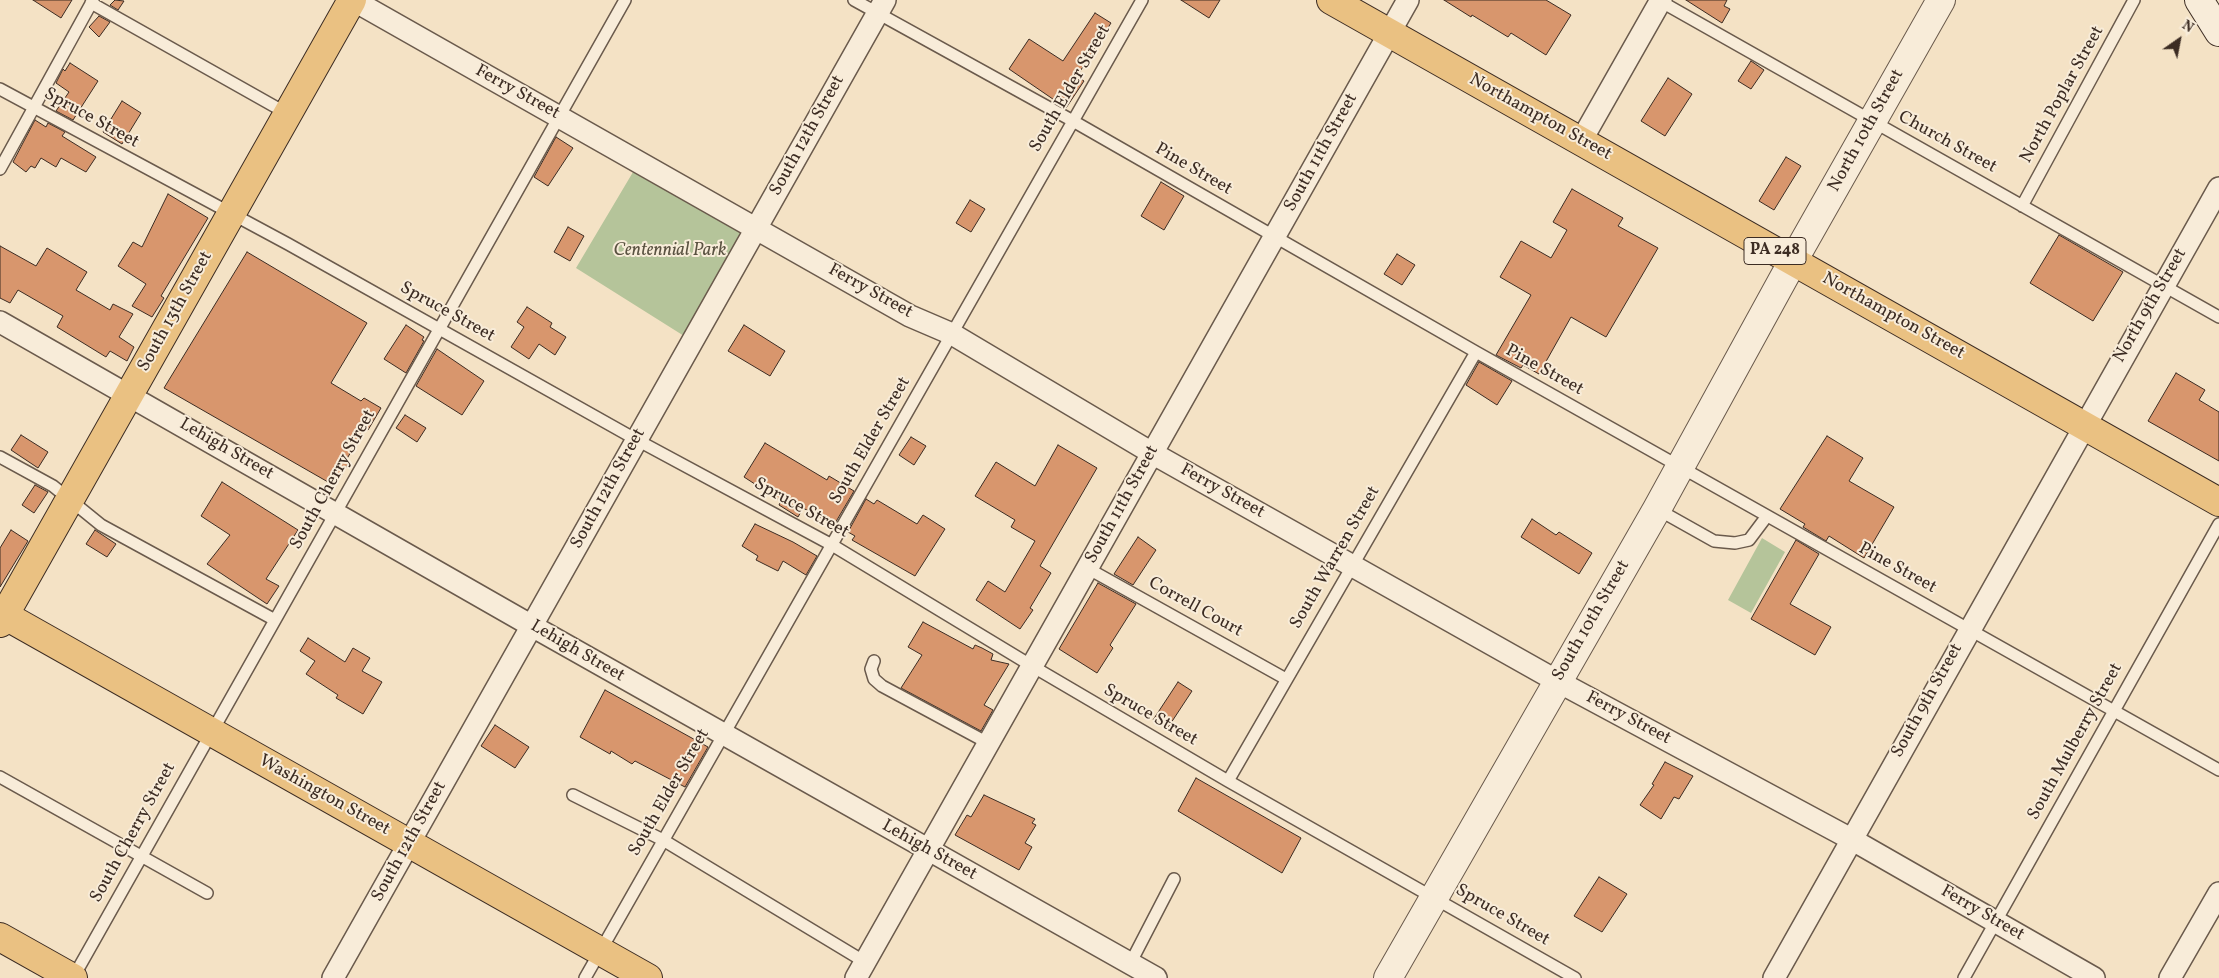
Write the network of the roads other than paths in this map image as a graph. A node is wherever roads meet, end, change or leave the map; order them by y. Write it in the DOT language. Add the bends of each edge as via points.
graph roads {
  1 [pos="352,0"];
  2 [pos="624,0"];
  3 [pos="854,0"];
  4 [pos="1142,0"];
  5 [pos="1331,0"];
  6 [pos="1408,0"];
  7 [pos="1660,0"];
  8 [pos="1941,0"];
  9 [pos="2134,0"];
  10 [pos="2199,0"];
  11 [pos="92,2"];
  12 [pos="881,7"];
  13 [pos="2219,32"];
  14 [pos="1389,33"];
  15 [pos="0,89"];
  16 [pos="34,108"];
  17 [pos="288,114"];
  18 [pos="559,116"];
  19 [pos="1073,121"];
  20 [pos="1872,121"];
  21 [pos="1581,141"];
  22 [pos="0,169"];
  23 [pos="2219,188"];
  24 [pos="2022,206"];
  25 [pos="230,214"];
  26 [pos="756,228"];
  27 [pos="1274,238"];
  28 [pos="1793,261"];
  29 [pos="2163,286"];
  30 [pos="2219,317"];
  31 [pos="0,322"];
  32 [pos="440,328"];
  33 [pos="952,334"];
  34 [pos="1476,352"];
  35 [pos="130,395"];
  36 [pos="2084,425"];
  37 [pos="637,440"];
  38 [pos="1152,453"];
  39 [pos="0,457"];
  40 [pos="1680,467"];
  41 [pos="70,500"];
  42 [pos="2219,502"];
  43 [pos="1657,509"];
  44 [pos="336,512"];
  45 [pos="1767,516"];
  46 [pos="2219,524"];
  47 [pos="832,545"];
  48 [pos="1352,565"];
  49 [pos="1087,568"];
  50 [pos="1,617"];
  51 [pos="275,620"];
  52 [pos="532,626"];
  53 [pos="1969,629"];
  54 [pos="874,661"];
  55 [pos="1032,666"];
  56 [pos="1286,679"];
  57 [pos="1557,681"];
  58 [pos="2113,710"];
  59 [pos="211,732"];
  60 [pos="723,735"];
  61 [pos="988,743"];
  62 [pos="2219,770"];
  63 [pos="0,777"];
  64 [pos="1228,781"];
  65 [pos="573,795"];
  66 [pos="1851,839"];
  67 [pos="664,840"];
  68 [pos="409,844"];
  69 [pos="928,850"];
  70 [pos="142,856"];
  71 [pos="1174,879"];
  72 [pos="207,893"];
  73 [pos="2219,893"];
  74 [pos="1434,897"];
  75 [pos="1995,922"];
  76 [pos="0,937"];
  77 [pos="600,951"];
  78 [pos="1130,964"];
  79 [pos="860,970"];
  80 [pos="1395,976"];
  81 [pos="73,978"];
  82 [pos="333,978"];
  83 [pos="585,978"];
  84 [pos="648,978"];
  85 [pos="1156,978"];
  86 [pos="1575,978"];
  87 [pos="1774,978"];
  88 [pos="1964,978"];
  89 [pos="2094,978"];
  90 [pos="2170,978"];
  1 -- 17 [label="main road, South 13th Street"];
  1 -- 18 [label="street, Ferry Street"];
  2 -- 18 [label="lane, South Cherry Street"];
  3 -- 12 [label="lane, Pine Street"];
  4 -- 19 [label="lane, South Elder Street"];
  5 -- 14 [label="main road, Northampton Street / PA 248"];
  6 -- 14 [label="street, South 11th Street"];
  7 -- 20 [label="lane, Church Street"];
  7 -- 21 [label="street"];
  8 -- 20 [label="street, North 10th Street"];
  9 -- 24 [label="lane, North Poplar Street"];
  10 -- 13 [label="street"];
  11 -- 16 [label="lane"];
  11 -- 17 [label="lane"];
  12 -- 19 [label="lane, Pine Street"];
  12 -- 26 [label="street, South 12th Street"];
  14 -- 21 [label="main road, Northampton Street / PA 248"];
  14 -- 27 [label="street, South 11th Street"];
  15 -- 16 [label="lane, Spruce Street"];
  16 -- 22 [label="lane"];
  16 -- 25 [label="lane, Spruce Street"];
  17 -- 25 [label="main road, South 13th Street"];
  18 -- 26 [label="street, Ferry Street"];
  18 -- 32 [label="lane, South Cherry Street"];
  19 -- 27 [label="lane, Pine Street"];
  19 -- 33 [label="lane, South Elder Street"];
  20 -- 24 [label="lane, Church Street"];
  20 -- 28 [label="street, North 10th Street"];
  21 -- 28 [label="main road, Northampton Street / PA 248"];
  23 -- 29 [label="street, North 9th Street"];
  24 -- 29 [label="lane, Church Street"];
  25 -- 32 [label="lane, Spruce Street"];
  25 -- 35 [label="main road, South 13th Street"];
  26 -- 33 [label="street, Ferry Street" via="910,316"];
  26 -- 37 [label="street, South 12th Street"];
  27 -- 34 [label="lane, Pine Street"];
  27 -- 38 [label="street, South 11th Street"];
  28 -- 36 [label="main road, Northampton Street / PA 248"];
  28 -- 40 [label="street, South 10th Street"];
  29 -- 30 [label="lane, Church Street"];
  29 -- 36 [label="street, North 9th Street"];
  31 -- 35 [label="street, Lehigh Street"];
  32 -- 37 [label="lane, Spruce Street"];
  32 -- 44 [label="lane, South Cherry Street"];
  33 -- 38 [label="street, Ferry Street"];
  33 -- 47 [label="lane, South Elder Street"];
  34 -- 40 [label="lane, Pine Street"];
  34 -- 48 [label="lane, South Warren Street"];
  35 -- 41 [label="main road, South 13th Street"];
  35 -- 44 [label="street, Lehigh Street"];
  36 -- 42 [label="main road, Northampton Street / PA 248"];
  36 -- 53 [label="street, South 9th Street"];
  37 -- 47 [label="lane, Spruce Street"];
  37 -- 52 [label="street, South 12th Street"];
  38 -- 48 [label="street, Ferry Street"];
  38 -- 49 [label="street, South 11th Street"];
  39 -- 41 [label="lane" via="53,486"];
  40 -- 43 [label="street, South 10th Street"];
  40 -- 45 [label="lane, Pine Street"];
  41 -- 50 [label="main road, South 13th Street"];
  41 -- 51 [label="lane" via="101,525"];
  43 -- 45 [label="lane" via="1714,541 1736,543 1749,540"];
  43 -- 57 [label="street, South 10th Street"];
  44 -- 51 [label="lane, South Cherry Street"];
  44 -- 52 [label="street, Lehigh Street"];
  45 -- 53 [label="lane, Pine Street"];
  46 -- 58 [label="lane, South Mulberry Street"];
  47 -- 55 [label="lane, Spruce Street"];
  47 -- 60 [label="lane, South Elder Street"];
  48 -- 56 [label="lane, South Warren Street"];
  48 -- 57 [label="street, Ferry Street"];
  49 -- 55 [label="street, South 11th Street"];
  49 -- 56 [label="lane, Correll Court"];
  50 -- 59 [label="main road, Washington Street"];
  51 -- 59 [label="lane, South Cherry Street"];
  52 -- 60 [label="street, Lehigh Street"];
  52 -- 68 [label="street, South 12th Street"];
  53 -- 58 [label="lane, Pine Street"];
  53 -- 66 [label="street, South 9th Street"];
  54 -- 61 [label="lane" via="871,669 874,679 882,686"];
  55 -- 61 [label="street, South 11th Street"];
  55 -- 64 [label="lane, Spruce Street"];
  56 -- 64 [label="lane, South Warren Street"];
  57 -- 66 [label="street, Ferry Street"];
  57 -- 74 [label="street, South 10th Street"];
  58 -- 62 [label="lane, Pine Street"];
  58 -- 75 [label="lane, South Mulberry Street"];
  59 -- 68 [label="main road, Washington Street"];
  59 -- 70 [label="lane, South Cherry Street"];
  60 -- 67 [label="lane, South Elder Street"];
  60 -- 69 [label="street, Lehigh Street"];
  61 -- 69 [label="street, South 11th Street"];
  63 -- 70 [label="lane"];
  64 -- 74 [label="lane, Spruce Street"];
  65 -- 67 [label="lane"];
  66 -- 75 [label="street, Ferry Street"];
  66 -- 87 [label="street, South 9th Street"];
  67 -- 77 [label="lane, South Elder Street"];
  67 -- 79 [label="lane"];
  68 -- 77 [label="main road, Washington Street"];
  68 -- 82 [label="street, South 12th Street"];
  69 -- 78 [label="street, Lehigh Street"];
  69 -- 79 [label="street, South 11th Street"];
  70 -- 72 [label="lane"];
  70 -- 81 [label="lane, South Cherry Street"];
  71 -- 78 [label="lane"];
  73 -- 90 [label="street"];
  74 -- 80 [label="street, South 10th Street"];
  74 -- 86 [label="lane, Spruce Street"];
  75 -- 88 [label="lane, South Mulberry Street"];
  75 -- 89 [label="street, Ferry Street"];
  76 -- 81 [label="main road"];
  77 -- 83 [label="lane, South Elder Street"];
  77 -- 84 [label="main road, Washington Street"];
  78 -- 85 [label="street, Lehigh Street"];
}
